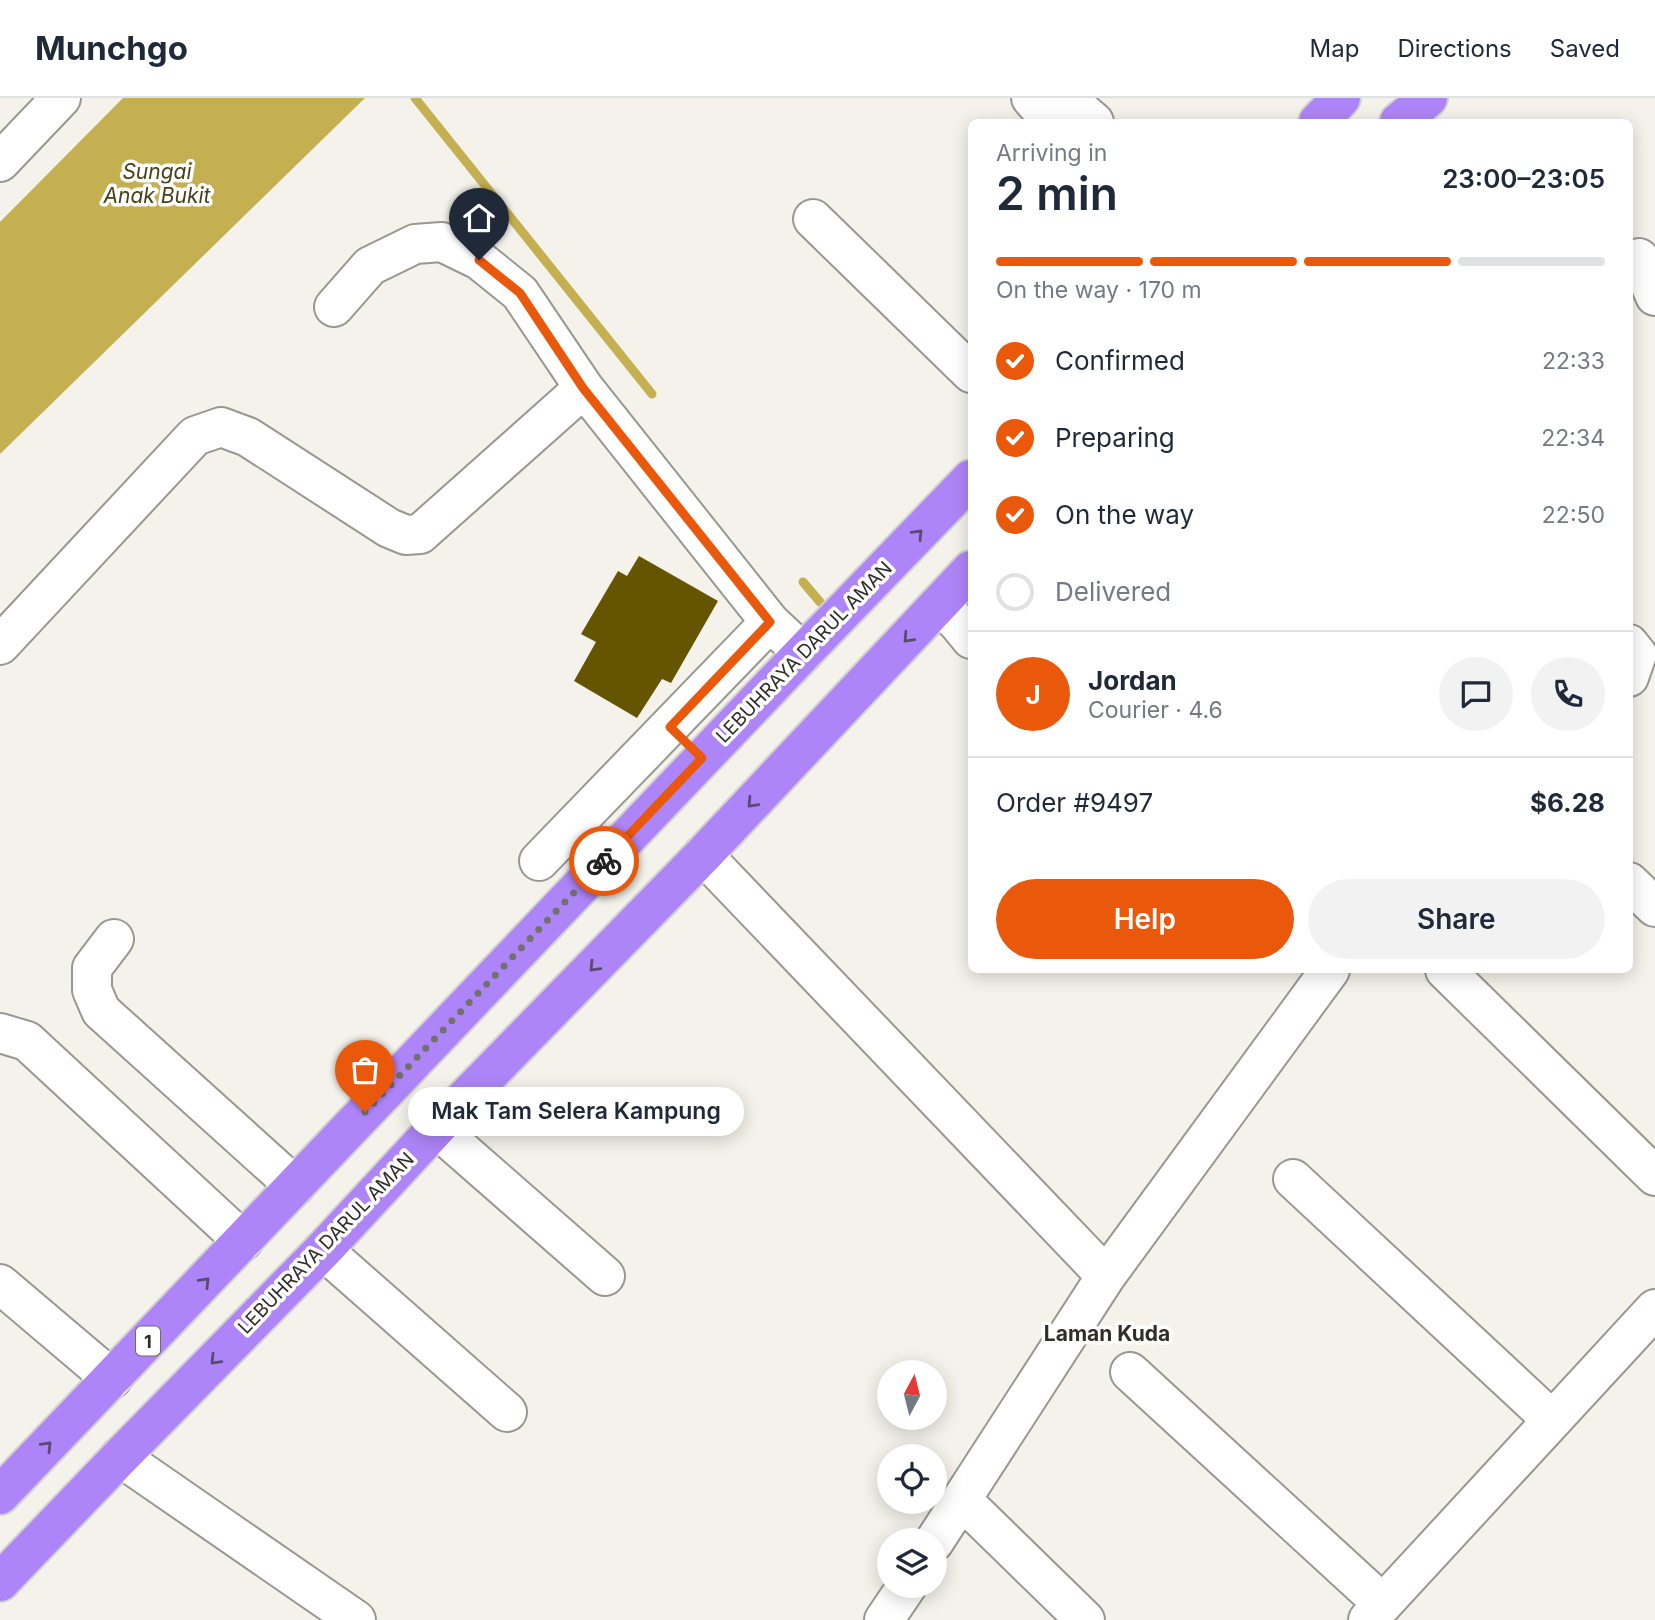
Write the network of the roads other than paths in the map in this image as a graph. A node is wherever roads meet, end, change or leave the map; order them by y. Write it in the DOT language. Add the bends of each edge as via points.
graph roads {
  1 [pos="61,98"];
  2 [pos="1031,98"];
  3 [pos="1066,98"];
  4 [pos="1426,98"];
  5 [pos="1049,119"];
  6 [pos="1090,119"];
  7 [pos="1402,119"];
  8 [pos="0,162"];
  9 [pos="813,219"];
  10 [pos="1641,257"];
  11 [pos="1655,296"];
  12 [pos="334,307"];
  13 [pos="968,370"];
  14 [pos="583,388"];
  15 [pos="968,483"];
  16 [pos="968,573"];
  17 [pos="939,605"];
  18 [pos="770,622"];
  19 [pos="968,635"];
  20 [pos="0,645"];
  21 [pos="803,653"];
  22 [pos="670,727"];
  23 [pos="702,758"];
  24 [pos="703,855"];
  25 [pos="539,861"];
  26 [pos="1633,886"];
  27 [pos="1655,907"];
  28 [pos="114,939"];
  29 [pos="1328,973"];
  30 [pos="1448,973"];
  31 [pos="0,1033"];
  32 [pos="436,1128"];
  33 [pos="1655,1176"];
  34 [pos="1293,1178"];
  35 [pos="295,1186"];
  36 [pos="243,1241"];
  37 [pos="323,1250"];
  38 [pos="605,1276"];
  39 [pos="1106,1276"];
  40 [pos="0,1284"];
  41 [pos="1655,1310"];
  42 [pos="1130,1372"];
  43 [pos="112,1379"];
  44 [pos="507,1412"];
  45 [pos="1552,1420"];
  46 [pos="120,1457"];
  47 [pos="3,1489"];
  48 [pos="962,1500"];
  49 [pos="943,1528"];
  50 [pos="0,1582"];
  51 [pos="899,1598"];
  52 [pos="1375,1612"];
  53 [pos="356,1620"];
  54 [pos="884,1620"];
  55 [pos="1085,1620"];
  1 -- 8 [label="street"];
  2 -- 5 [label="street"];
  3 -- 6 [label="street"];
  4 -- 7 [label="highway"];
  9 -- 13 [label="street"];
  10 -- 11 [label="street"];
  12 -- 14 [label="street" via="370,266 415,244 442,242 479,260 520,293"];
  14 -- 18 [label="street"];
  14 -- 20 [label="street" via="420,534 406,535 389,528 247,437 220,427 195,436"];
  21 -- 15 [label="highway, LEBUHRAYA DARUL AMAN / 1, one-way"];
  16 -- 17 [label="highway, LEBUHRAYA DARUL AMAN"];
  17 -- 19 [label="street"];
  17 -- 24 [label="highway, LEBUHRAYA DARUL AMAN, one-way"];
  18 -- 21 [label="street"];
  18 -- 22 [label="street"];
  21 -- 23 [label="highway, LEBUHRAYA DARUL AMAN / 1"];
  22 -- 23 [label="street"];
  22 -- 25 [label="street"];
  23 -- 35 [label="highway, LEBUHRAYA DARUL AMAN / 1"];
  24 -- 32 [label="highway, LEBUHRAYA DARUL AMAN, one-way"];
  24 -- 39 [label="street"];
  26 -- 27 [label="street"];
  28 -- 35 [label="street" via="92,968 92,990 101,1011"];
  29 -- 39 [label="street"];
  30 -- 33 [label="street"];
  31 -- 36 [label="street" via="27,1041"];
  32 -- 37 [label="highway, LEBUHRAYA DARUL AMAN"];
  32 -- 38 [label="street"];
  34 -- 45 [label="street"];
  35 -- 36 [label="highway, LEBUHRAYA DARUL AMAN / 1"];
  43 -- 36 [label="highway, LEBUHRAYA DARUL AMAN / 1, one-way"];
  37 -- 44 [label="street"];
  37 -- 46 [label="highway, LEBUHRAYA DARUL AMAN, one-way"];
  39 -- 48 [label="street"];
  40 -- 43 [label="street"];
  41 -- 45 [label="street"];
  42 -- 52 [label="street"];
  47 -- 43 [label="highway, LEBUHRAYA DARUL AMAN / 1, one-way"];
  45 -- 52 [label="street"];
  46 -- 50 [label="highway, LEBUHRAYA DARUL AMAN"];
  46 -- 53 [label="street"];
  48 -- 49 [label="street"];
  48 -- 55 [label="street"];
  51 -- 54 [label="street"];
}
